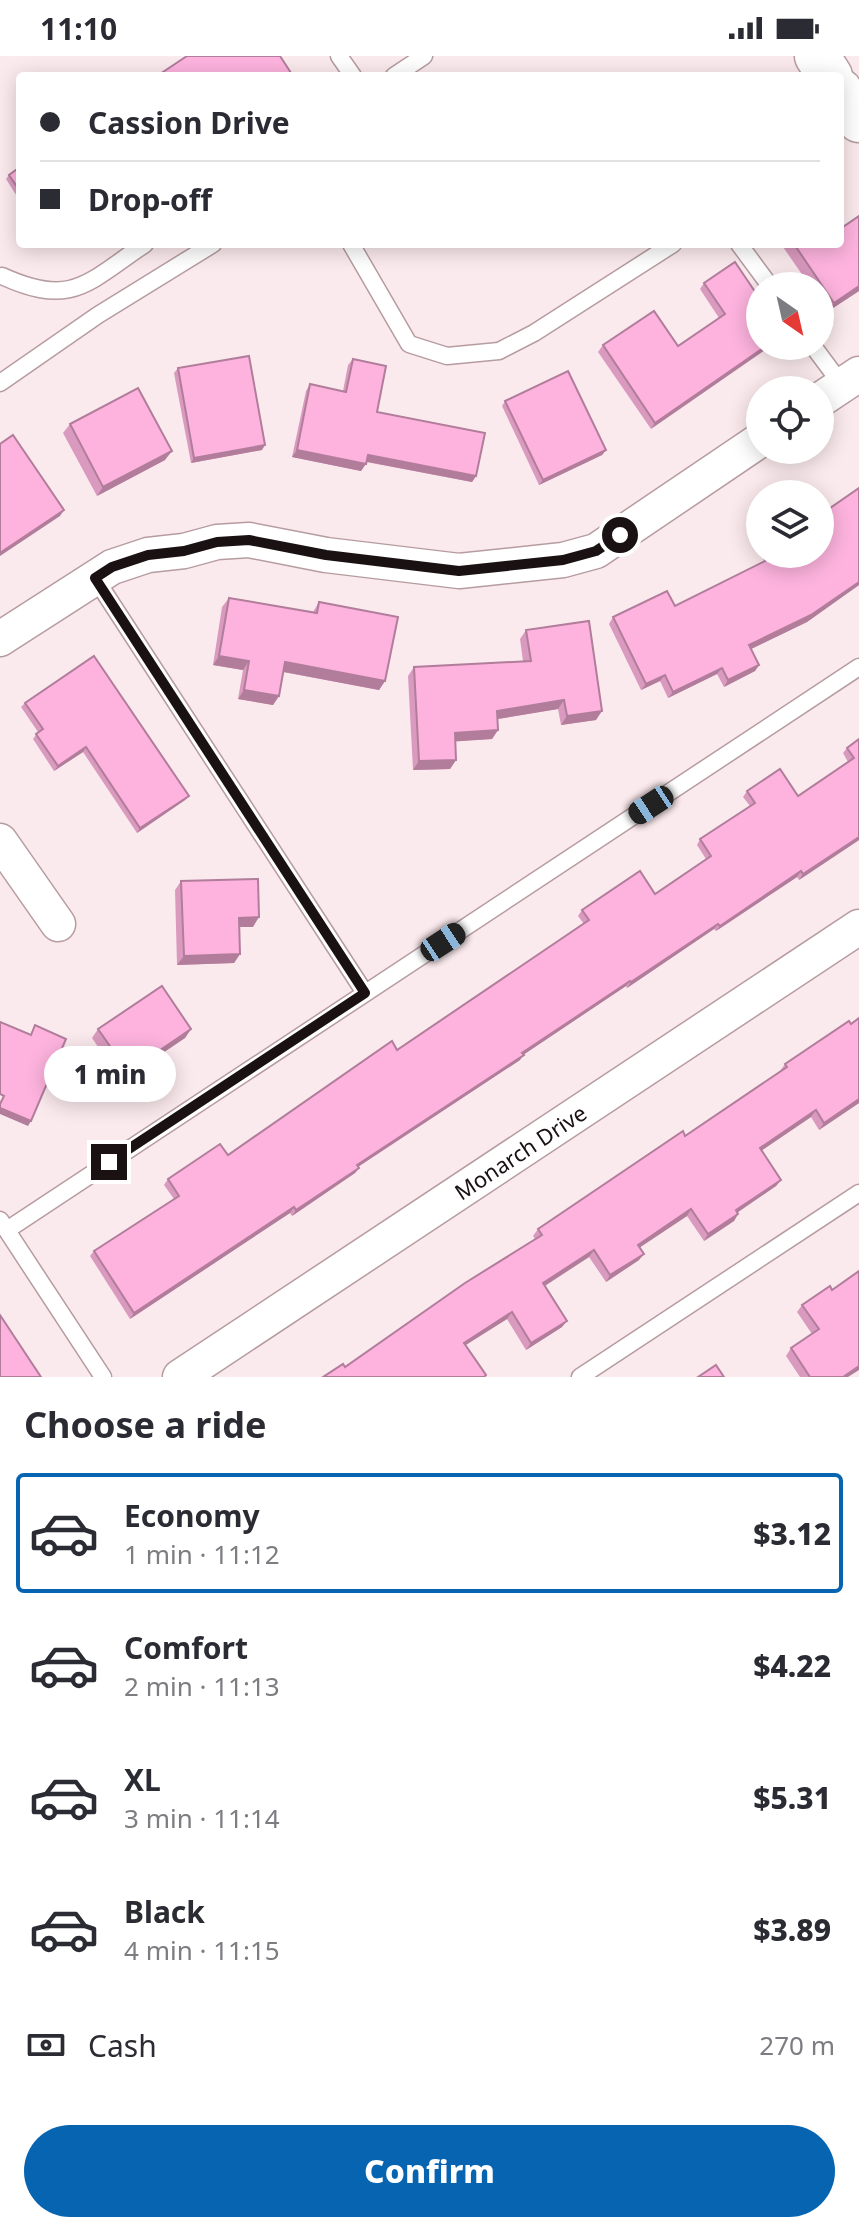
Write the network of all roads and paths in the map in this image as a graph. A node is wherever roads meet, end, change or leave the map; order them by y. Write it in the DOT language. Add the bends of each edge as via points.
graph roads {
  1 [pos="424,56"];
  2 [pos="400,72"];
  3 [pos="844,97"];
  4 [pos="859,120"];
  5 [pos="139,248"];
  6 [pos="207,248"];
  7 [pos="353,248"];
  8 [pos="667,248"];
  9 [pos="742,248"];
  10 [pos="760,272"];
  11 [pos="1,275"];
  12 [pos="822,360"];
  13 [pos="0,383"];
  14 [pos="840,386"];
  15 [pos="746,449"];
  16 [pos="95,578"];
  17 [pos="0,639"];
  18 [pos="859,667"];
  19 [pos="0,841"];
  20 [pos="58,924"];
  21 [pos="859,927"];
  22 [pos="365,993"];
  23 [pos="859,1193"];
  24 [pos="3,1225"];
  25 [pos="103,1377"];
  26 [pos="180,1377"];
  27 [pos="580,1377"];
  1 -- 2 [label="lane"];
  3 -- 4 [label="main road"];
  5 -- 11 [label="lane" via="75,289 60,292 26,287"];
  6 -- 13 [label="lane"];
  7 -- 8 [label="lane" via="409,344 447,356 499,351"];
  9 -- 10 [label="lane"];
  12 -- 14 [label="lane"];
  15 -- 16 [label="street" via="596,551 563,560 459,571 249,540 148,555"];
  16 -- 17 [label="street"];
  16 -- 22 [label="lane"];
  18 -- 22 [label="lane"];
  19 -- 20 [label="street"];
  21 -- 26 [label="street, Monarch Drive"];
  22 -- 24 [label="lane"];
  23 -- 27 [label="lane"];
  24 -- 25 [label="lane"];
}
